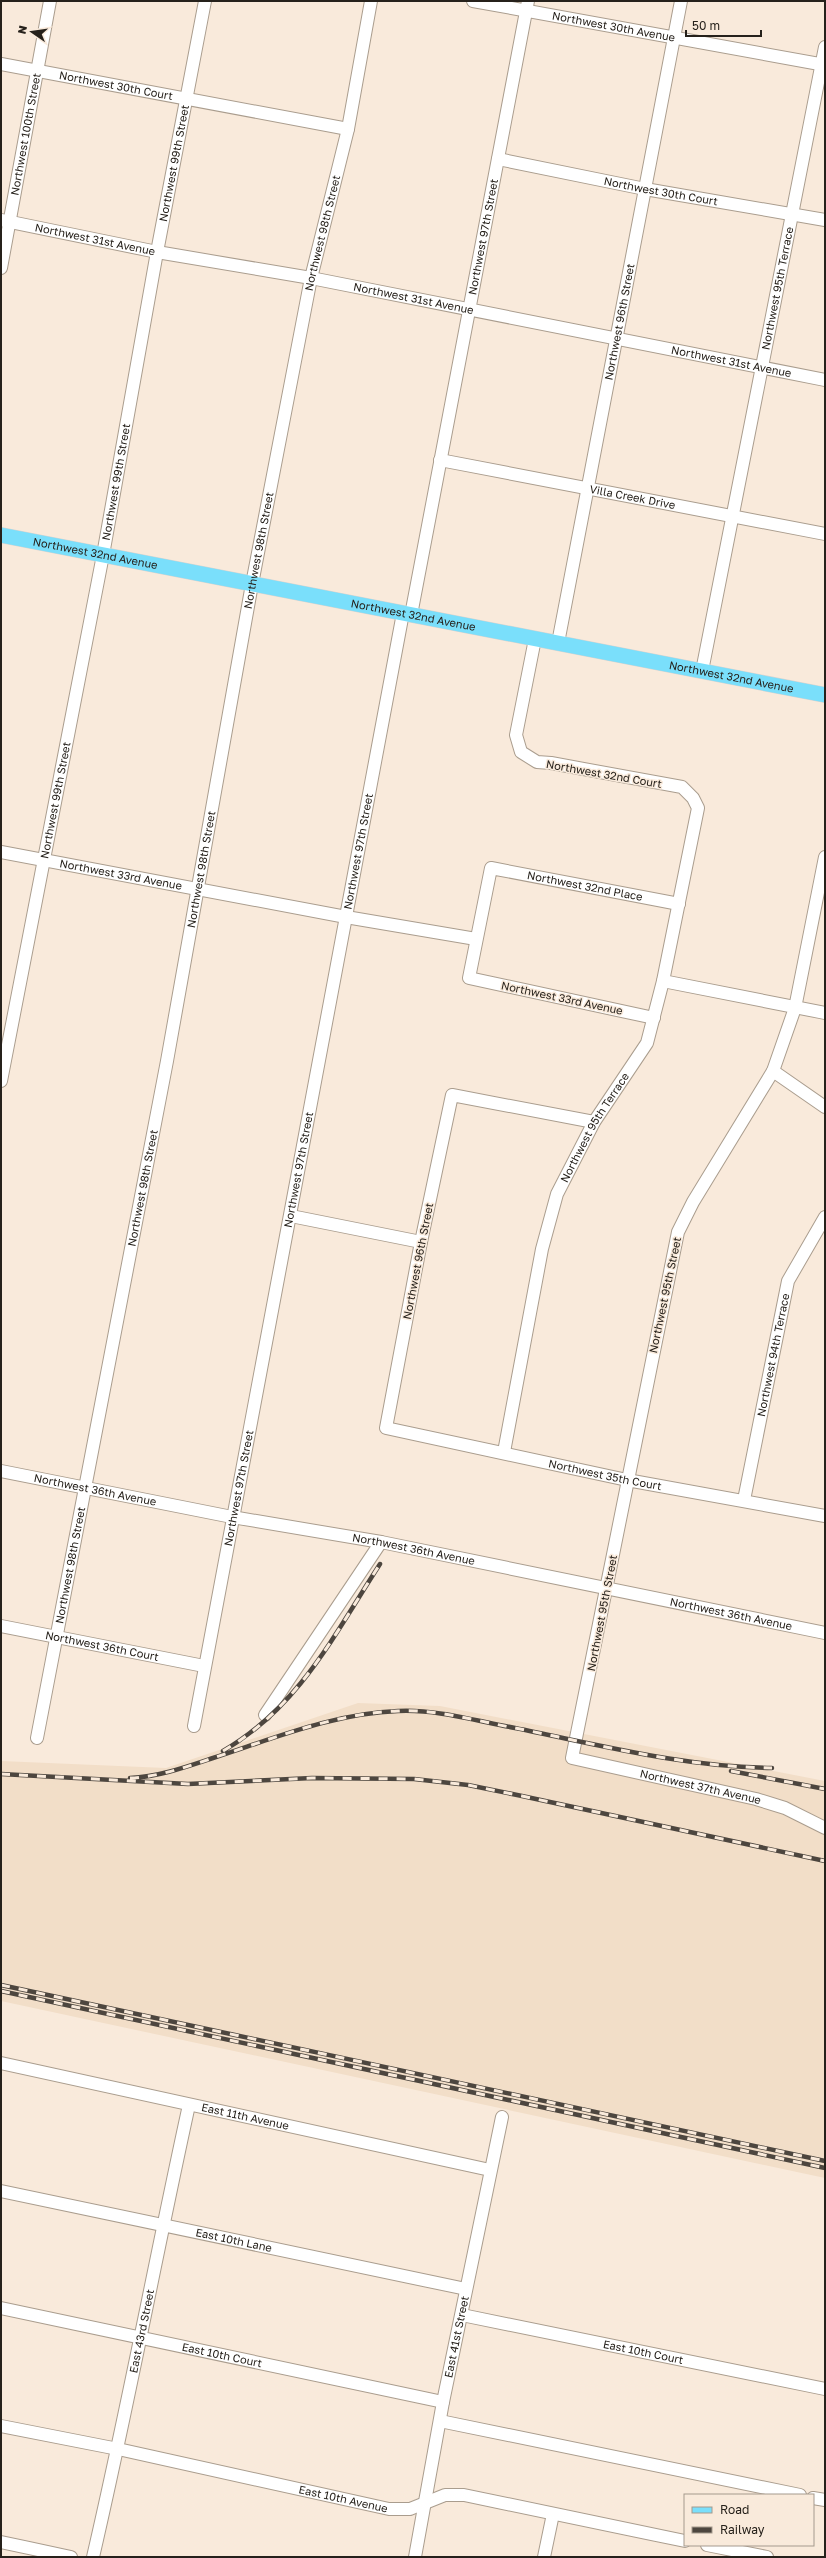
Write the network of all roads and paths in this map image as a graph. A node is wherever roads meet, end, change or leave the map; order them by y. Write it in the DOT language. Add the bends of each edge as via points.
graph roads {
  1 [pos="50,1"];
  2 [pos="205,1"];
  3 [pos="371,1"];
  4 [pos="473,1"];
  5 [pos="681,1"];
  6 [pos="527,6"];
  7 [pos="674,38"];
  8 [pos="825,47"];
  9 [pos="1,64"];
  10 [pos="823,65"];
  11 [pos="38,71"];
  12 [pos="184,100"];
  13 [pos="348,129"];
  14 [pos="498,159"];
  15 [pos="645,189"];
  16 [pos="792,213"];
  17 [pos="825,220"];
  18 [pos="5,221"];
  19 [pos="157,252"];
  20 [pos="1,268"];
  21 [pos="311,278"];
  22 [pos="469,309"];
  23 [pos="616,339"];
  24 [pos="762,368"];
  25 [pos="825,380"];
  26 [pos="440,460"];
  27 [pos="587,488"];
  28 [pos="732,516"];
  29 [pos="825,534"];
  30 [pos="1,535"];
  31 [pos="104,555"];
  32 [pos="252,584"];
  33 [pos="407,614"];
  34 [pos="536,639"];
  35 [pos="558,643"];
  36 [pos="702,671"];
  37 [pos="825,695"];
  38 [pos="698,808"];
  39 [pos="1,852"];
  40 [pos="825,857"];
  41 [pos="44,860"];
  42 [pos="196,888"];
  43 [pos="679,904"];
  44 [pos="346,917"];
  45 [pos="476,939"];
  46 [pos="663,981"];
  47 [pos="795,1008"];
  48 [pos="825,1013"];
  49 [pos="654,1018"];
  50 [pos="773,1071"];
  51 [pos="1,1081"];
  52 [pos="825,1107"];
  53 [pos="594,1122"];
  54 [pos="290,1216"];
  55 [pos="825,1217"];
  56 [pos="421,1242"];
  57 [pos="386,1428"];
  58 [pos="504,1452"];
  59 [pos="1,1471"];
  60 [pos="627,1480"];
  61 [pos="85,1486"];
  62 [pos="744,1500"];
  63 [pos="825,1516"];
  64 [pos="232,1517"];
  65 [pos="381,1542"];
  66 [pos="608,1590"];
  67 [pos="1,1626"];
  68 [pos="825,1633"];
  69 [pos="56,1636"];
  70 [pos="204,1666"];
  71 [pos="266,1715"];
  72 [pos="194,1726"];
  73 [pos="37,1738"];
  74 [pos="572,1758"];
  75 [pos="825,1828"];
  76 [pos="1,2063"];
  77 [pos="189,2105"];
  78 [pos="502,2117"];
  79 [pos="490,2170"];
  80 [pos="1,2191"];
  81 [pos="163,2224"];
  82 [pos="466,2289"];
  83 [pos="1,2308"];
  84 [pos="462,2315"];
  85 [pos="140,2338"];
  86 [pos="825,2389"];
  87 [pos="443,2402"];
  88 [pos="440,2421"];
  89 [pos="1,2426"];
  90 [pos="118,2449"];
  91 [pos="795,2494"];
  92 [pos="814,2498"];
  93 [pos="825,2500"];
  94 [pos="426,2503"];
  95 [pos="552,2514"];
  96 [pos="684,2541"];
  97 [pos="1,2542"];
  98 [pos="712,2546"];
  99 [pos="71,2557"];
  100 [pos="93,2557"];
  101 [pos="415,2557"];
  102 [pos="544,2557"];
  103 [pos="767,2557"];
  1 -- 11 [label="street, Northwest 100th Street"];
  2 -- 12 [label="street, Northwest 99th Street"];
  3 -- 13 [label="street, Northwest 98th Street"];
  4 -- 6 [label="street, Northwest 30th Avenue"];
  5 -- 7 [label="street, Northwest 96th Street"];
  6 -- 7 [label="street, Northwest 30th Avenue"];
  6 -- 14 [label="street, Northwest 97th Street"];
  7 -- 10 [label="street, Northwest 30th Avenue"];
  7 -- 15 [label="street, Northwest 96th Street"];
  8 -- 10 [label="street, Northwest 95th Terrace"];
  9 -- 11 [label="street, Northwest 30th Court"];
  10 -- 16 [label="street, Northwest 95th Terrace"];
  11 -- 12 [label="street, Northwest 30th Court"];
  11 -- 18 [label="street, Northwest 100th Street"];
  12 -- 13 [label="street, Northwest 30th Court"];
  12 -- 19 [label="street, Northwest 99th Street"];
  13 -- 21 [label="street, Northwest 98th Street"];
  14 -- 15 [label="street, Northwest 30th Court"];
  14 -- 22 [label="street, Northwest 97th Street"];
  15 -- 16 [label="street, Northwest 30th Court"];
  15 -- 23 [label="street, Northwest 96th Street"];
  16 -- 17 [label="street, Northwest 30th Court"];
  16 -- 24 [label="street, Northwest 95th Terrace"];
  18 -- 19 [label="street, Northwest 31st Avenue"];
  18 -- 20 [label="street, Northwest 100th Street"];
  19 -- 21 [label="street, Northwest 31st Avenue"];
  19 -- 31 [label="street, Northwest 99th Street"];
  21 -- 22 [label="street, Northwest 31st Avenue"];
  21 -- 32 [label="street, Northwest 98th Street"];
  22 -- 23 [label="street, Northwest 31st Avenue"];
  22 -- 26 [label="street, Northwest 97th Street"];
  23 -- 24 [label="street, Northwest 31st Avenue"];
  23 -- 27 [label="street, Northwest 96th Street"];
  24 -- 25 [label="street, Northwest 31st Avenue"];
  24 -- 28 [label="street, Northwest 95th Terrace"];
  26 -- 27 [label="street, Villa Creek Drive"];
  26 -- 33 [label="street, Northwest 97th Street"];
  27 -- 28 [label="street, Villa Creek Drive"];
  27 -- 35 [label="street, Northwest 96th Street"];
  28 -- 29 [label="street, Villa Creek Drive"];
  28 -- 36 [label="street, Northwest 95th Terrace"];
  30 -- 31 [label="main road, Northwest 32nd Avenue"];
  31 -- 32 [label="main road, Northwest 32nd Avenue"];
  31 -- 41 [label="street, Northwest 99th Street"];
  32 -- 33 [label="main road, Northwest 32nd Avenue"];
  32 -- 42 [label="street, Northwest 98th Street"];
  33 -- 34 [label="main road, Northwest 32nd Avenue"];
  33 -- 44 [label="street, Northwest 97th Street"];
  34 -- 35 [label="main road, Northwest 32nd Avenue"];
  34 -- 38 [label="street, Northwest 32nd Court" via="516,735 521,752 537,762 682,787 693,798"];
  35 -- 36 [label="main road, Northwest 32nd Avenue"];
  36 -- 37 [label="main road, Northwest 32nd Avenue"];
  38 -- 43 [label="street, Northwest 95th Terrace"];
  39 -- 41 [label="street, Northwest 33rd Avenue"];
  40 -- 47 [label="street, Northwest 95th Street"];
  41 -- 42 [label="street, Northwest 33rd Avenue"];
  41 -- 51 [label="street, Northwest 99th Street"];
  42 -- 44 [label="street, Northwest 33rd Avenue"];
  42 -- 61 [label="street, Northwest 98th Street" via="165,1069"];
  43 -- 45 [label="street, Northwest 32nd Place" via="491,868"];
  43 -- 46 [label="street, Northwest 95th Terrace"];
  44 -- 45 [label="street, Northwest 33rd Avenue"];
  44 -- 54 [label="street, Northwest 97th Street"];
  45 -- 49 [label="street, Northwest 33rd Avenue" via="469,978"];
  46 -- 47 [label="street"];
  46 -- 49 [label="street, Northwest 95th Terrace"];
  47 -- 48 [label="street"];
  47 -- 50 [label="street, Northwest 95th Street"];
  49 -- 53 [label="street, Northwest 95th Terrace" via="647,1043"];
  50 -- 52 [label="street"];
  50 -- 60 [label="street, Northwest 95th Street" via="693,1202 678,1232"];
  53 -- 56 [label="street, Northwest 96th Street" via="452,1095"];
  53 -- 58 [label="street, Northwest 95th Terrace" via="557,1194 542,1249"];
  54 -- 56 [label="street"];
  54 -- 64 [label="street, Northwest 97th Street"];
  55 -- 62 [label="street, Northwest 94th Terrace" via="788,1281"];
  56 -- 57 [label="street, Northwest 96th Street"];
  57 -- 58 [label="street, Northwest 35th Court"];
  58 -- 60 [label="street, Northwest 35th Court"];
  59 -- 61 [label="street, Northwest 36th Avenue"];
  60 -- 62 [label="street, Northwest 35th Court"];
  60 -- 66 [label="street, Northwest 95th Street"];
  61 -- 64 [label="street, Northwest 36th Avenue"];
  61 -- 69 [label="street, Northwest 98th Street"];
  62 -- 63 [label="street, Northwest 35th Court"];
  64 -- 65 [label="street, Northwest 36th Avenue"];
  64 -- 70 [label="street, Northwest 97th Street"];
  65 -- 66 [label="street, Northwest 36th Avenue"];
  65 -- 71 [label="street"];
  66 -- 68 [label="street, Northwest 36th Avenue"];
  66 -- 74 [label="street, Northwest 95th Street"];
  67 -- 69 [label="street, Northwest 36th Court"];
  69 -- 70 [label="street, Northwest 36th Court"];
  69 -- 73 [label="street, Northwest 98th Street"];
  70 -- 72 [label="street, Northwest 97th Street"];
  74 -- 75 [label="street, Northwest 37th Avenue" via="683,1781 762,1801 794,1812"];
  76 -- 77 [label="street, East 11th Avenue"];
  77 -- 79 [label="street, East 11th Avenue"];
  77 -- 81 [label="street, East 43rd Street"];
  78 -- 79 [label="street, East 41st Street"];
  79 -- 82 [label="street, East 41st Street"];
  80 -- 81 [label="street, East 10th Lane"];
  81 -- 82 [label="street, East 10th Lane"];
  81 -- 85 [label="street, East 43rd Street"];
  82 -- 84 [label="street, East 41st Street"];
  83 -- 85 [label="street, East 10th Court"];
  84 -- 86 [label="street, East 10th Court"];
  84 -- 87 [label="street, East 41st Street"];
  85 -- 87 [label="street, East 10th Court"];
  85 -- 90 [label="street, East 43rd Street"];
  87 -- 88 [label="street, East 41st Street"];
  88 -- 91 [label="street"];
  88 -- 94 [label="street, East 41st Street"];
  89 -- 90 [label="street, East 10th Avenue"];
  90 -- 94 [label="street, East 10th Avenue" via="389,2509 410,2509"];
  90 -- 100 [label="street, East 43rd Street"];
  92 -- 93 [label="street"];
  94 -- 95 [label="street, East 10th Avenue" via="445,2495 464,2495"];
  94 -- 101 [label="street, East 41st Street"];
  95 -- 96 [label="street, East 10th Avenue"];
  95 -- 102 [label="street"];
  97 -- 99 [label="street"];
  98 -- 103 [label="street"];
}
